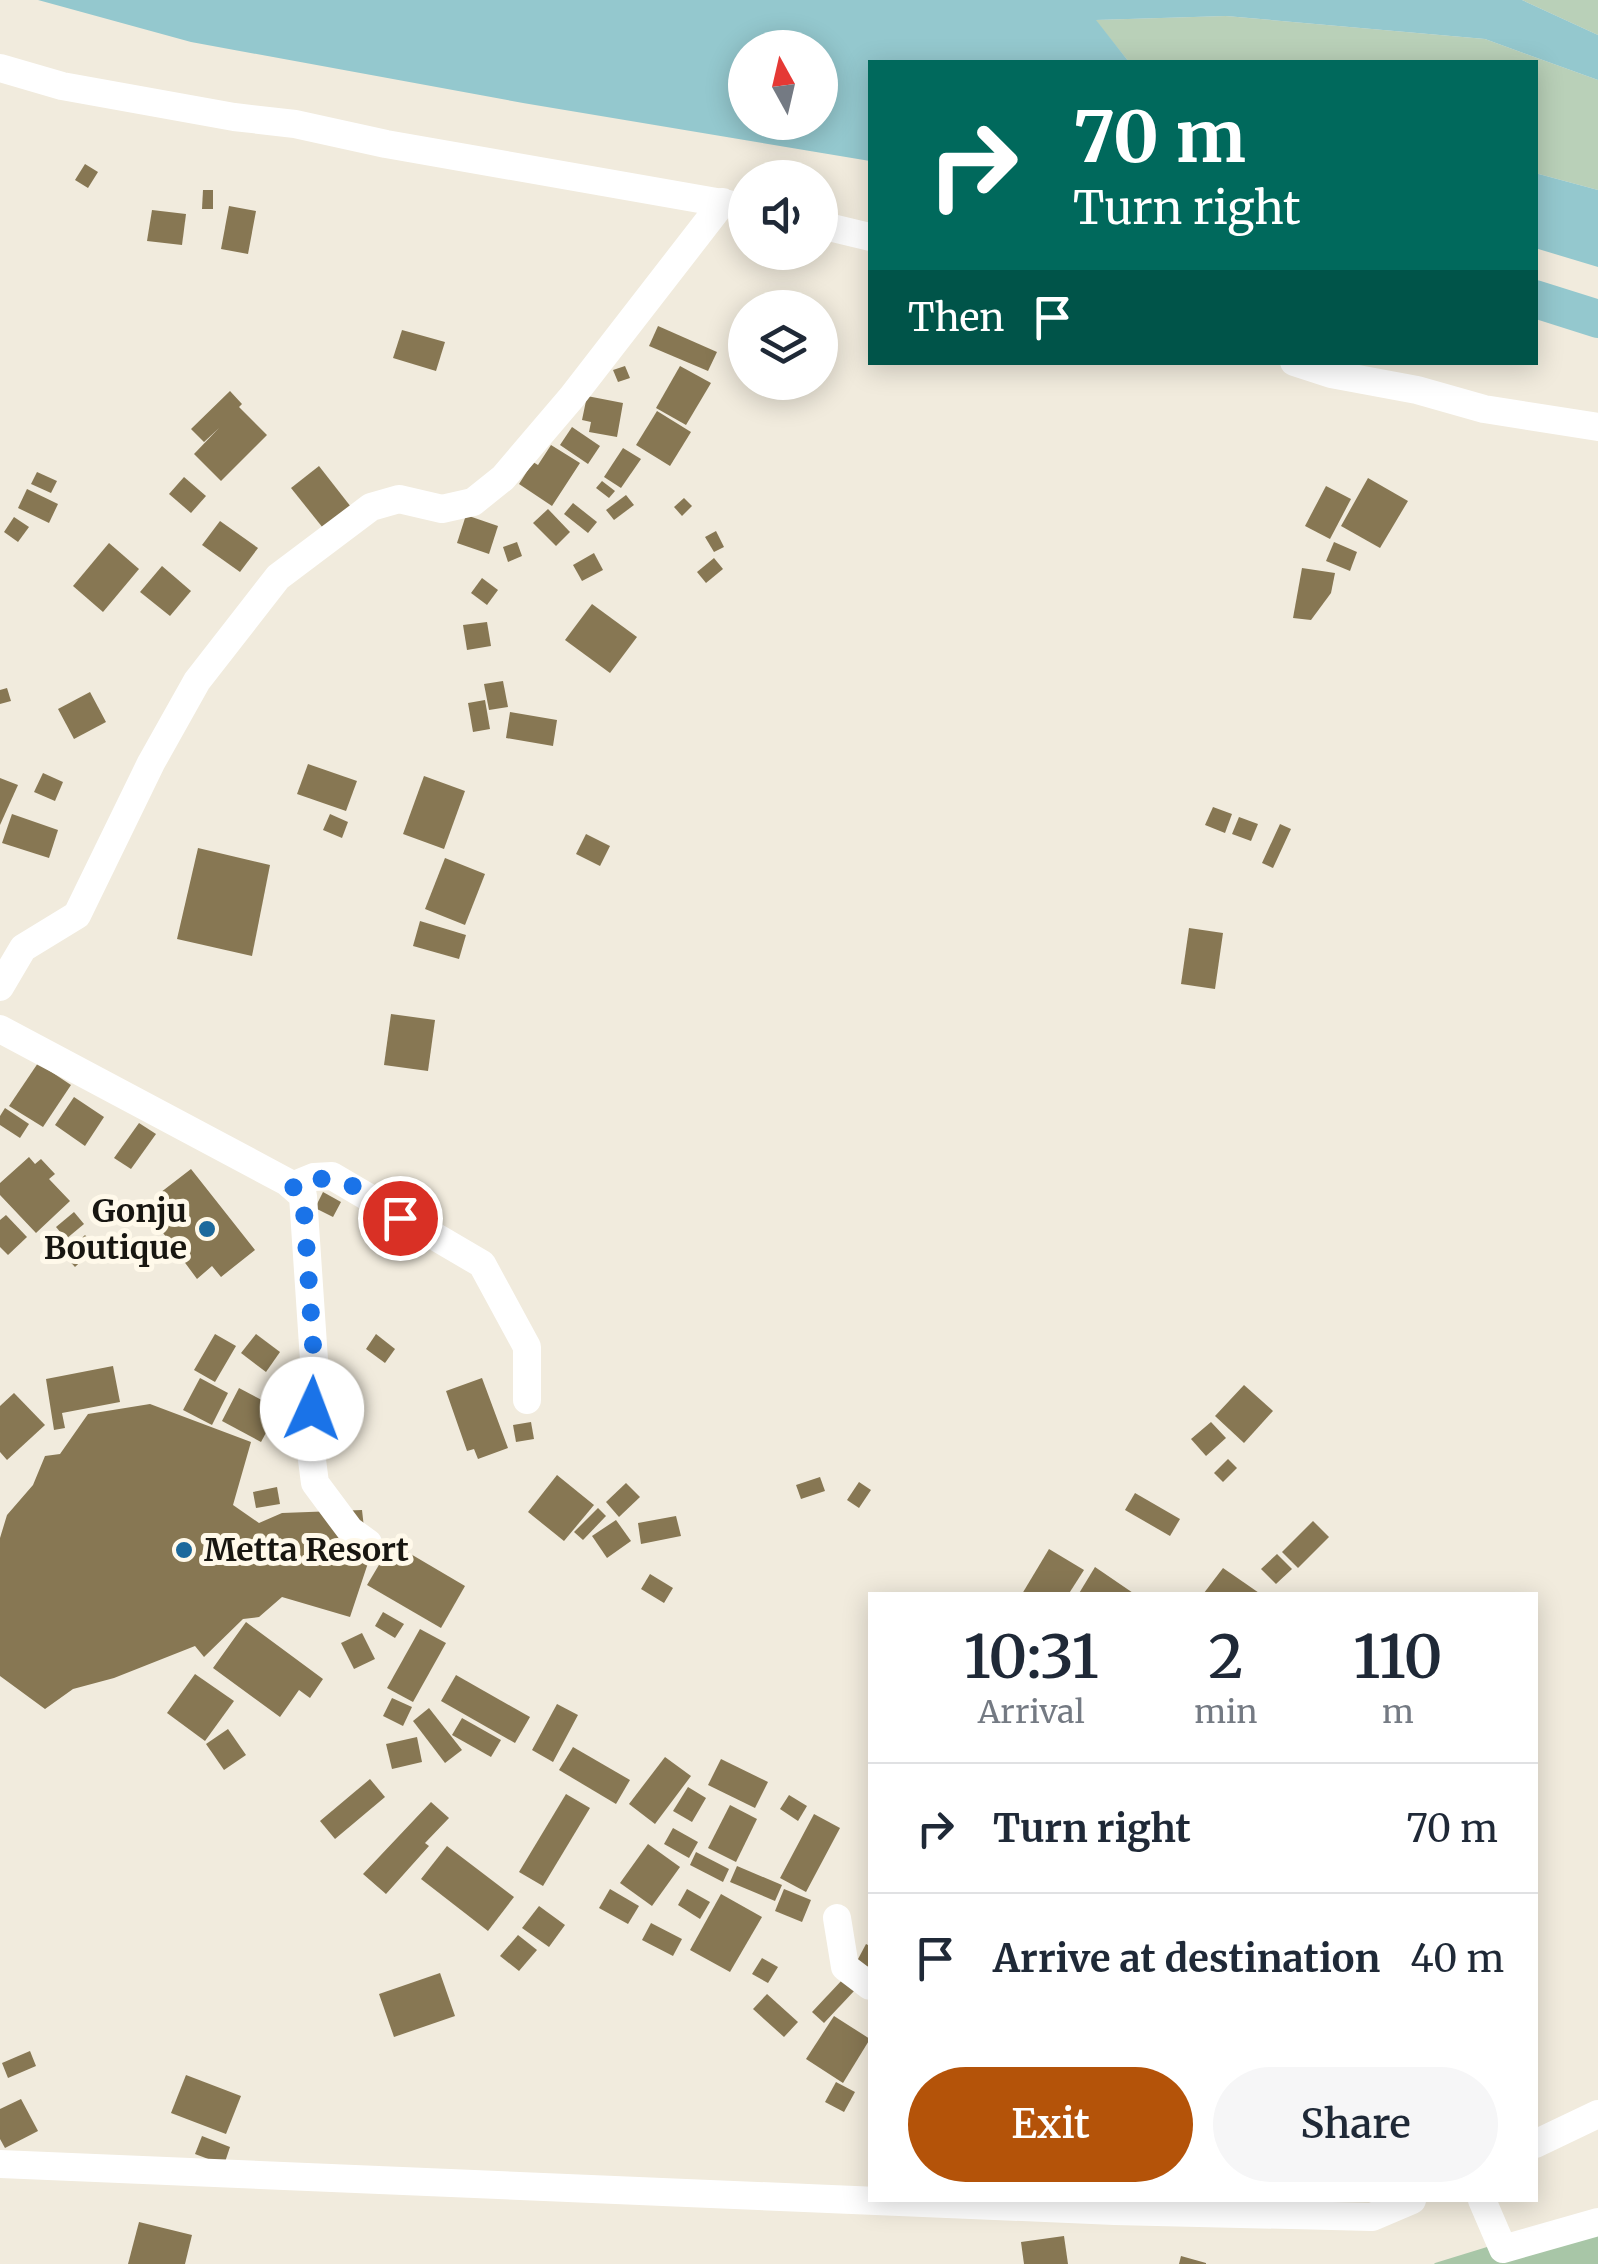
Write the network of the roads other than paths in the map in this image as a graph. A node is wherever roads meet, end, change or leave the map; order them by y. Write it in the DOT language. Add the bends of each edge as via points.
graph roads {
  1 [pos="0,68"];
  2 [pos="728,204"];
  3 [pos="728,212"];
  4 [pos="838,229"];
  5 [pos="868,237"];
  6 [pos="1306,365"];
  7 [pos="1598,427"];
  8 [pos="0,988"];
  9 [pos="0,1029"];
  10 [pos="292,1186"];
  11 [pos="527,1400"];
  12 [pos="368,1543"];
  13 [pos="837,1918"];
  14 [pos="868,1984"];
  15 [pos="1598,2114"];
  16 [pos="1538,2143"];
  17 [pos="0,2164"];
  18 [pos="868,2197"];
  19 [pos="1006,2202"];
  20 [pos="1407,2202"];
  21 [pos="1483,2202"];
  22 [pos="1112,2206"];
  23 [pos="1598,2222"];
  1 -- 2 [label="street" via="62,86"];
  3 -- 8 [label="street" via="503,478 473,502 442,509 399,499 371,507 278,577 197,680 77,914 22,948"];
  4 -- 5 [label="street"];
  6 -- 7 [label="street" via="1484,408"];
  9 -- 10 [label="street"];
  10 -- 11 [label="street" via="332,1176 482,1264 527,1347"];
  10 -- 12 [label="street" via="303,1196 310,1285 316,1390 308,1429 315,1483"];
  13 -- 14 [label="street" via="845,1966"];
  15 -- 16 [label="street"];
  17 -- 18 [label="street"];
  19 -- 22 [label="street"];
  20 -- 22 [label="street" via="1372,2216"];
  21 -- 23 [label="street" via="1503,2249"];
}
